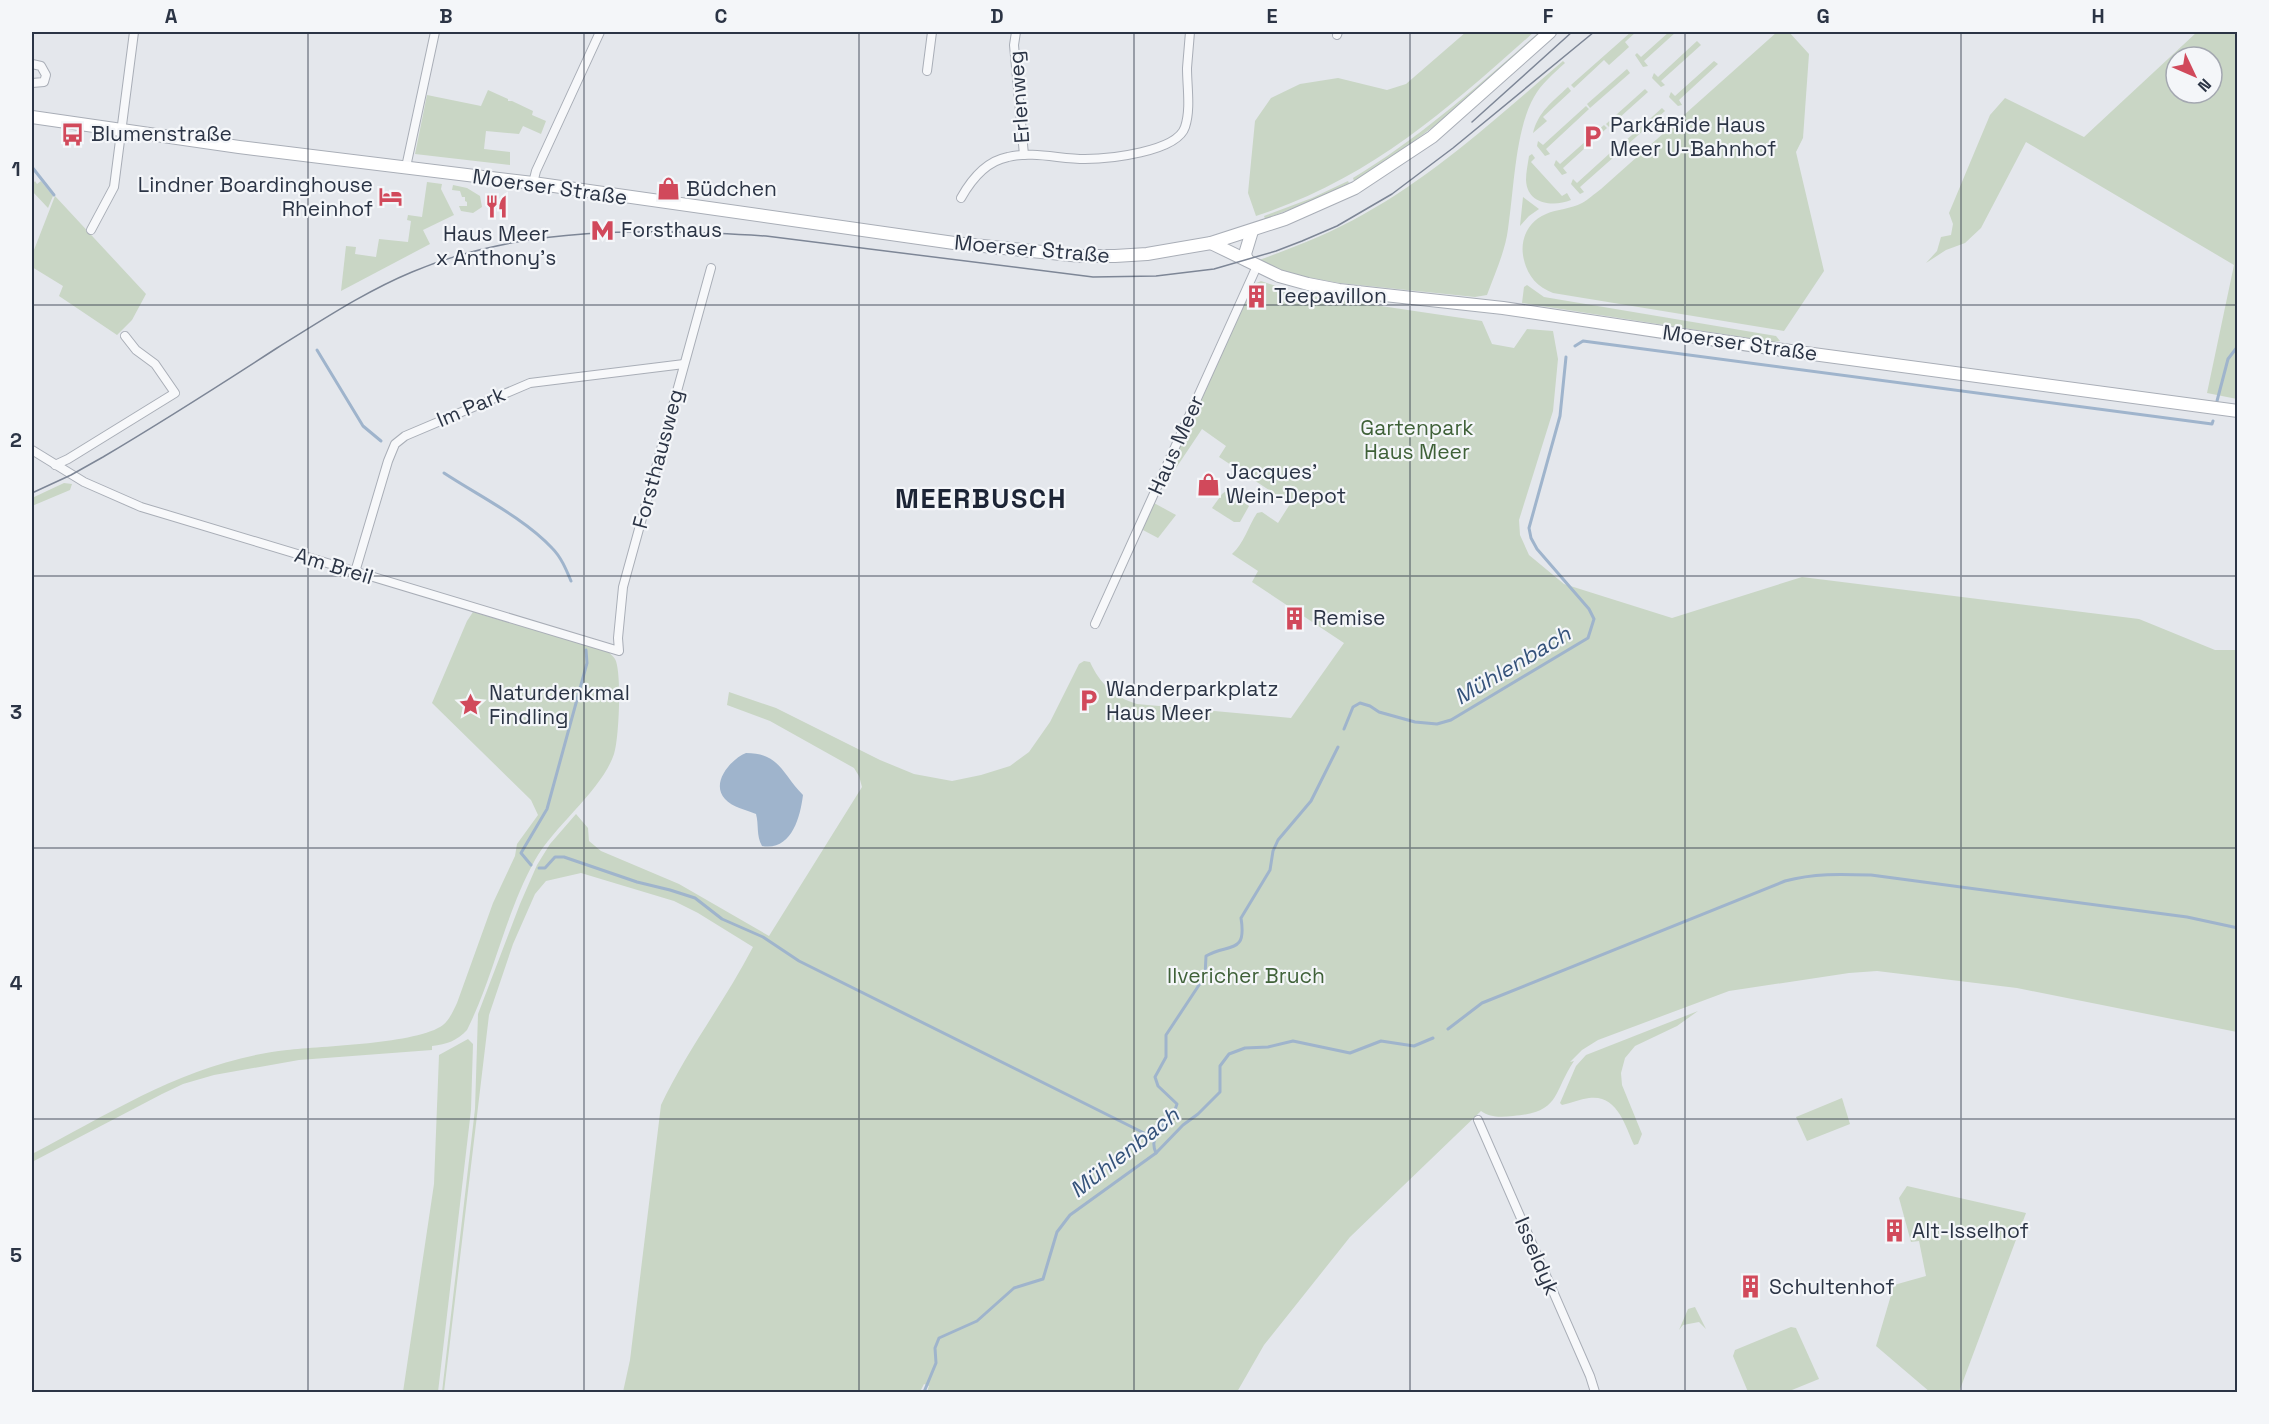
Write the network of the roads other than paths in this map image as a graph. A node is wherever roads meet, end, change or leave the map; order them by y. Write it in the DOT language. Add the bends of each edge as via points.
graph roads {
  1 [pos="134,32"];
  2 [pos="435,32"];
  3 [pos="600,32"];
  4 [pos="932,32"];
  5 [pos="1016,32"];
  6 [pos="1190,32"];
  7 [pos="1550,32"];
  8 [pos="32,64"];
  9 [pos="927,71"];
  10 [pos="32,83"];
  11 [pos="32,117"];
  12 [pos="120,129"];
  13 [pos="1024,155"];
  14 [pos="406,167"];
  15 [pos="533,183"];
  16 [pos="961,198"];
  17 [pos="91,230"];
  18 [pos="1252,231"];
  19 [pos="1211,243"];
  20 [pos="1252,263"];
  21 [pos="711,268"];
  22 [pos="125,336"];
  23 [pos="684,364"];
  24 [pos="2238,411"];
  25 [pos="32,450"];
  26 [pos="55,465"];
  27 [pos="355,572"];
  28 [pos="1095,624"];
  29 [pos="619,651"];
  30 [pos="1478,1120"];
  31 [pos="1595,1392"];
  1 -- 12 [label="street"];
  2 -- 14 [label="street"];
  3 -- 15 [label="street"];
  4 -- 9 [label="street"];
  5 -- 13 [label="street, Erlenweg"];
  6 -- 13 [label="street" via="1188,114 1182,135 1174,141 1120,156 1087,159"];
  7 -- 18 [label="main road, Moerser Straße" via="1440,130 1400,159 1328,201"];
  8 -- 10 [label="street" via="41,66 46,75 44,82"];
  11 -- 12 [label="main road, Moerser Straße"];
  12 -- 14 [label="main road, Moerser Straße"];
  12 -- 17 [label="street" via="114,187"];
  13 -- 16 [label="street, Erlenweg" via="1006,157 980,172"];
  14 -- 15 [label="main road, Moerser Straße"];
  15 -- 19 [label="main road, Moerser Straße" via="954,243 1081,256 1147,254"];
  18 -- 19 [label="main road, Moerser Straße"];
  18 -- 20 [label="main road" via="1245,254"];
  19 -- 20 [label="main road, Moerser Straße"];
  20 -- 24 [label="main road, Moerser Straße" via="1294,281 1339,290 1503,308"];
  20 -- 28 [label="street, Haus Meer"];
  21 -- 23 [label="street, Forsthausweg"];
  22 -- 26 [label="street" via="155,364 175,393"];
  23 -- 27 [label="street, Im Park" via="530,383 405,436 395,444 388,461"];
  23 -- 29 [label="street, Forsthausweg" via="623,587"];
  25 -- 26 [label="street, Am Breil"];
  26 -- 27 [label="street, Am Breil" via="141,507"];
  27 -- 29 [label="street, Am Breil"];
  30 -- 31 [label="street, Isseldyk"];
}
